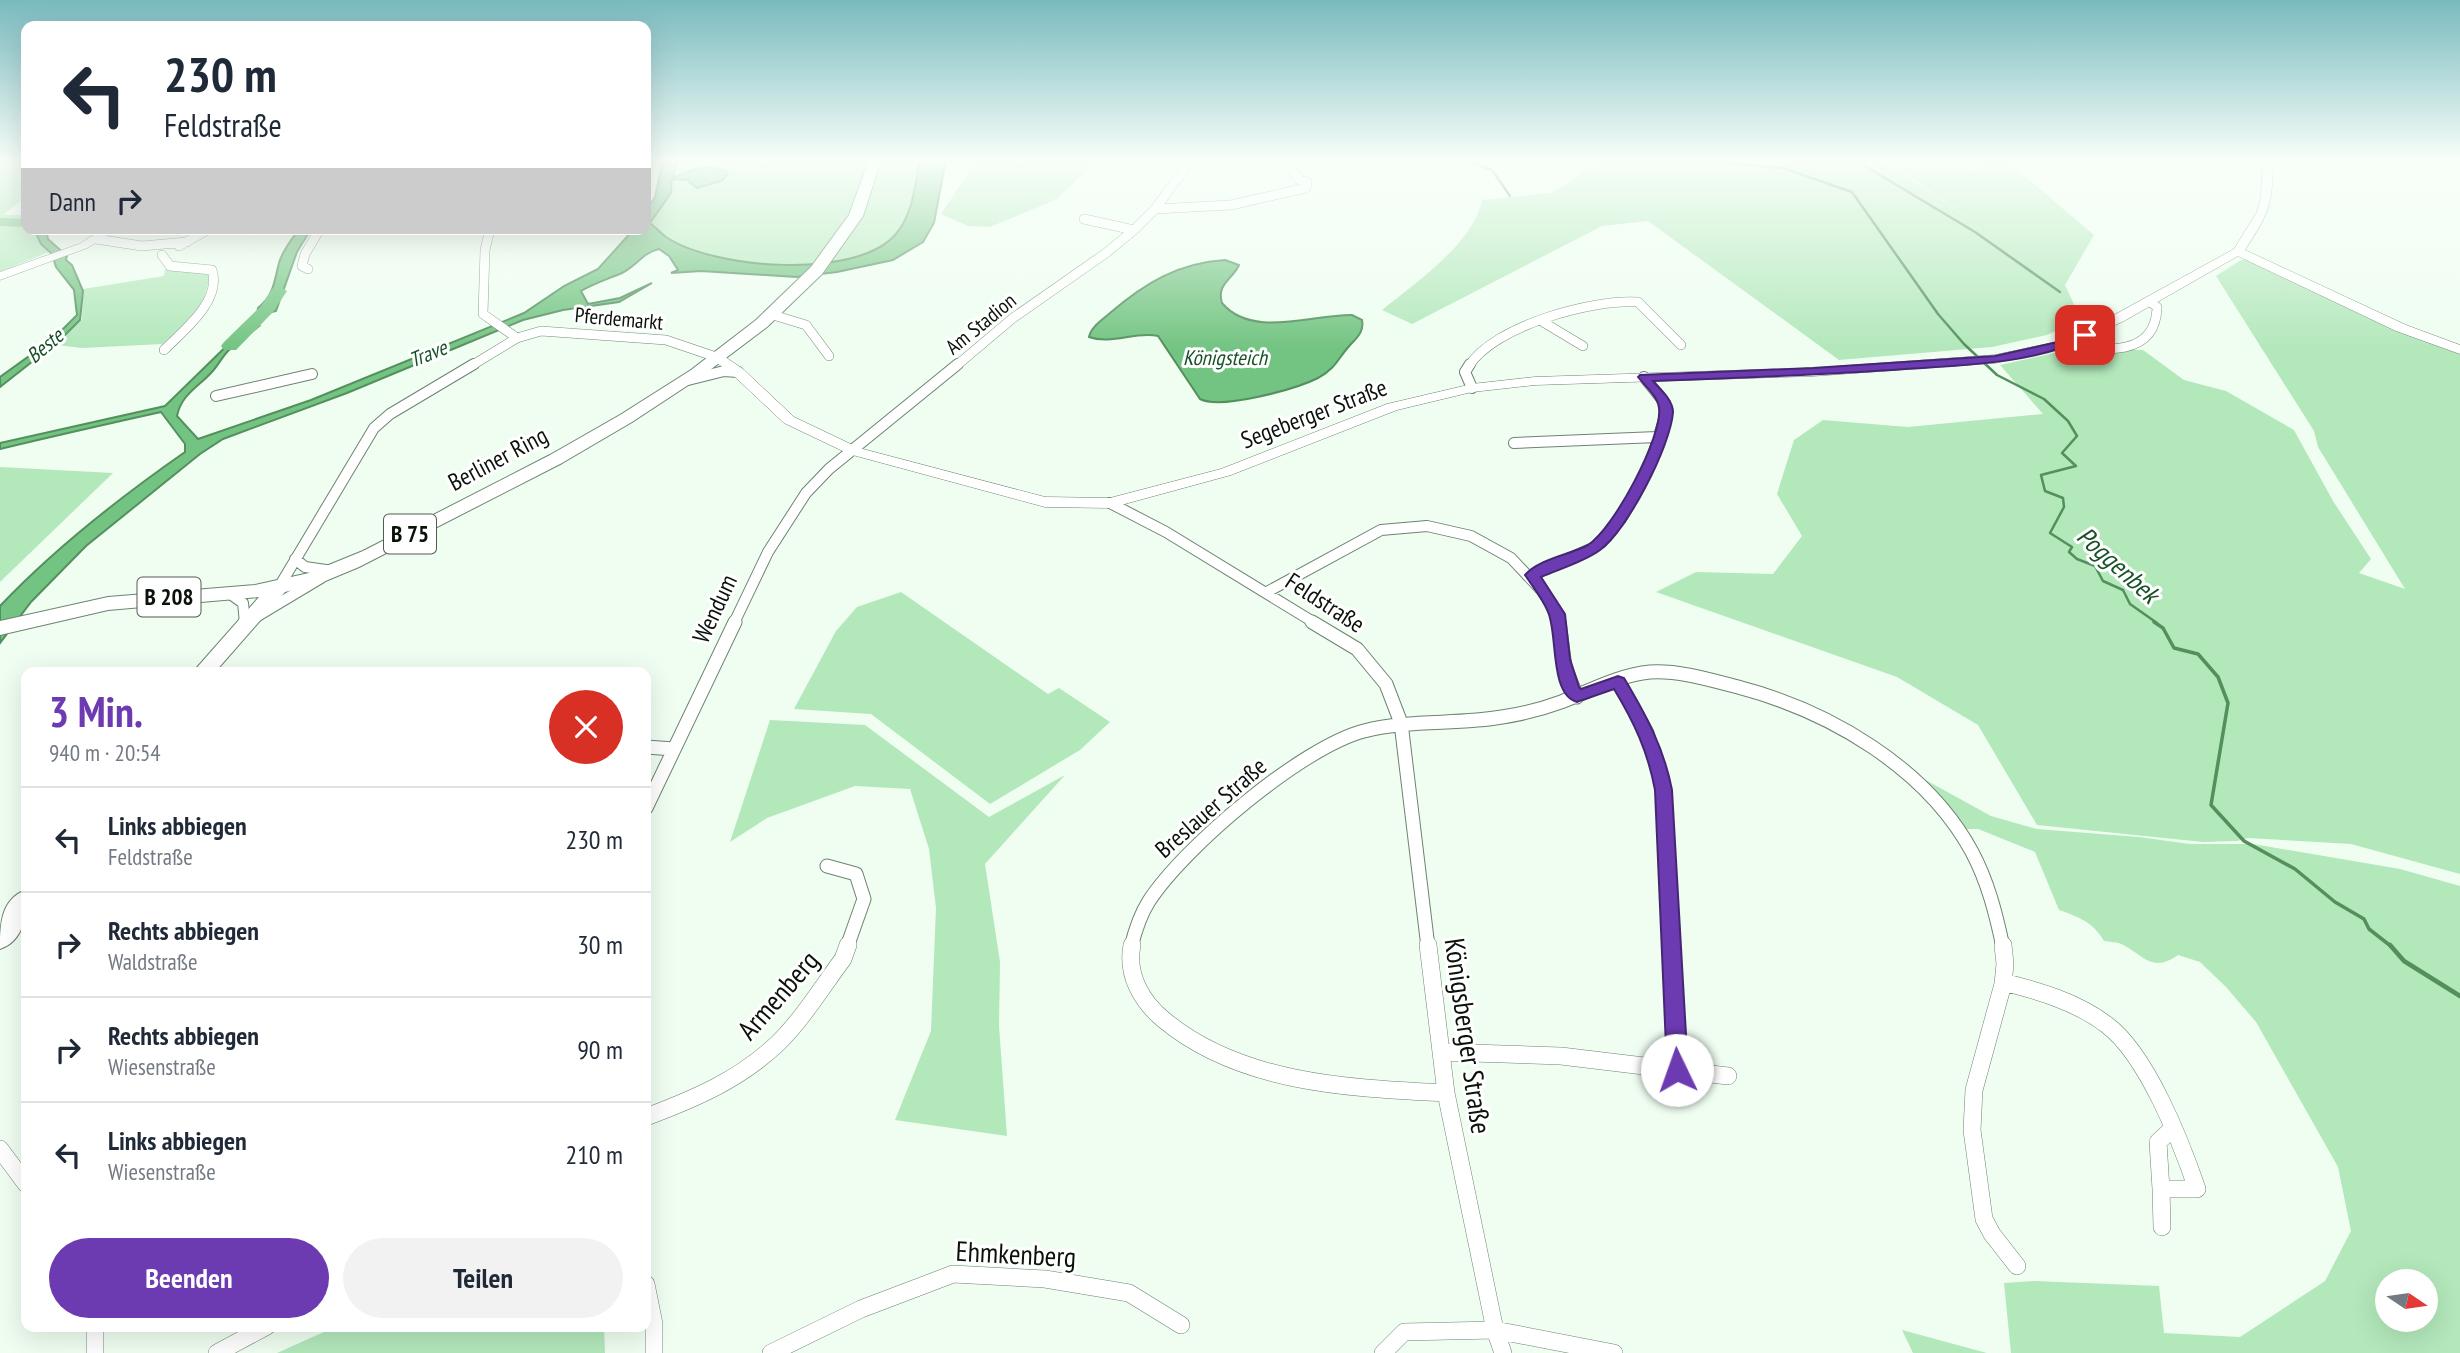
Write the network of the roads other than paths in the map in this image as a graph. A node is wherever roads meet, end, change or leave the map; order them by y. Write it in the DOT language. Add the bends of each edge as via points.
graph roads {
  1 [pos="850,223"];
  2 [pos="1103,223"];
  3 [pos="1141,223"];
  4 [pos="2256,223"];
  5 [pos="1134,230"];
  6 [pos="102,235"];
  7 [pos="199,235"];
  8 [pos="316,235"];
  9 [pos="489,235"];
  10 [pos="96,239"];
  11 [pos="187,242"];
  12 [pos="142,246"];
  13 [pos="2238,251"];
  14 [pos="162,255"];
  15 [pos="308,269"];
  16 [pos="0,276"];
  17 [pos="2149,301"];
  18 [pos="773,315"];
  19 [pos="1543,321"];
  20 [pos="517,338"];
  21 [pos="2067,343"];
  22 [pos="1681,345"];
  23 [pos="1583,346"];
  24 [pos="165,348"];
  25 [pos="2460,351"];
  26 [pos="829,356"];
  27 [pos="716,357"];
  28 [pos="738,372"];
  29 [pos="312,374"];
  30 [pos="1644,377"];
  31 [pos="680,382"];
  32 [pos="1472,388"];
  33 [pos="215,396"];
  34 [pos="1657,437"];
  35 [pos="1514,443"];
  36 [pos="854,451"];
  37 [pos="1110,503"];
  38 [pos="295,559"];
  39 [pos="333,571"];
  40 [pos="1532,575"];
  41 [pos="279,587"];
  42 [pos="1267,592"];
  43 [pos="229,593"];
  44 [pos="246,624"];
  45 [pos="0,628"];
  46 [pos="207,667"];
  47 [pos="1618,681"];
  48 [pos="1577,697"];
  49 [pos="1401,723"];
  50 [pos="651,747"];
  51 [pos="674,749"];
  52 [pos="651,797"];
  53 [pos="827,866"];
  54 [pos="21,908"];
  55 [pos="0,939"];
  56 [pos="2003,982"];
  57 [pos="1441,1052"];
  58 [pos="1677,1070"];
  59 [pos="1728,1076"];
  60 [pos="1447,1093"];
  61 [pos="651,1115"];
  62 [pos="2172,1129"];
  63 [pos="0,1149"];
  64 [pos="21,1177"];
  65 [pos="2161,1189"];
  66 [pos="2162,1227"];
  67 [pos="2017,1266"];
  68 [pos="651,1309"];
  69 [pos="1181,1325"];
  70 [pos="1494,1330"];
  71 [pos="95,1332"];
  72 [pos="256,1332"];
  73 [pos="95,1353"];
  74 [pos="217,1353"];
  75 [pos="654,1353"];
  76 [pos="771,1353"];
  77 [pos="1383,1353"];
  78 [pos="1503,1353"];
  79 [pos="1615,1353"];
  1 -- 18 [label="main road, B 75" via="828,257"];
  2 -- 5 [label="street"];
  3 -- 5 [label="street, Am Stadion"];
  4 -- 13 [label="main road"];
  5 -- 36 [label="street, Am Stadion" via="1013,318"];
  6 -- 10 [label="main road"];
  7 -- 11 [label="street"];
  8 -- 15 [label="street" via="304,254 302,266"];
  9 -- 20 [label="street" via="483,314"];
  10 -- 12 [label="street"];
  10 -- 16 [label="main road"];
  11 -- 12 [label="street"];
  11 -- 14 [label="street"];
  12 -- 14 [label="street"];
  13 -- 17 [label="main road, Segeberger Straße"];
  13 -- 25 [label="main road"];
  14 -- 24 [label="street" via="170,267 212,270 214,276 205,310"];
  17 -- 21 [label="main road, Segeberger Straße"];
  17 -- 21 [label="street" via="2157,307 2157,328 2135,346 2095,348"];
  18 -- 26 [label="street" via="806,325"];
  18 -- 27 [label="main road, B 75"];
  19 -- 22 [label="street" via="1631,300"];
  19 -- 23 [label="street"];
  19 -- 32 [label="street" via="1489,343 1472,359 1465,372"];
  20 -- 27 [label="street, Pferdemarkt" via="541,331 631,335 666,340"];
  20 -- 38 [label="street, Pferdemarkt" via="374,428"];
  21 -- 30 [label="main road, Segeberger Straße" via="1968,362"];
  27 -- 28 [label="main road, Segeberger Straße"];
  27 -- 31 [label="main road, Berliner Ring / B 75"];
  28 -- 31 [label="street, Berliner Ring"];
  28 -- 36 [label="main road, Segeberger Straße" via="789,420"];
  29 -- 33 [label="street"];
  30 -- 32 [label="main road, Segeberger Straße"];
  30 -- 34 [label="street" via="1665,403"];
  31 -- 39 [label="main road, Berliner Ring / B 75" via="529,474"];
  32 -- 37 [label="main road, Segeberger Straße" via="1392,407 1226,472"];
  34 -- 35 [label="street"];
  34 -- 40 [label="street" via="1650,465 1621,519 1595,547"];
  36 -- 37 [label="main road, Segeberger Straße" via="1045,502"];
  36 -- 51 [label="street, Wendum" via="837,460 788,517"];
  37 -- 42 [label="street, Feldstraße"];
  38 -- 39 [label="street" via="305,567"];
  38 -- 41 [label="street, Pferdemarkt"];
  39 -- 41 [label="main road, Berliner Ring / B 75"];
  39 -- 44 [label="street, Berliner Ring"];
  40 -- 42 [label="street" via="1461,531 1401,525 1360,540"];
  40 -- 48 [label="street" via="1557,614 1562,659"];
  41 -- 43 [label="main road, Berliner Ring / B 208"];
  41 -- 44 [label="main road"];
  42 -- 49 [label="street, Feldstraße" via="1357,649 1386,684"];
  43 -- 44 [label="street" via="243,603"];
  43 -- 45 [label="main road, Berliner Ring / B 208" via="92,606"];
  44 -- 46 [label="main road"];
  47 -- 48 [label="street"];
  47 -- 56 [label="street" via="1651,672 1715,681 1784,701 1867,744 1895,764 1928,793 1976,855 1993,899 2005,956"];
  47 -- 58 [label="street" via="1645,727 1664,790"];
  48 -- 49 [label="street" via="1536,711 1483,719"];
  49 -- 57 [label="street, Königsberger Straße"];
  49 -- 60 [label="street, Breslauer Straße" via="1350,735 1304,757 1182,858 1148,901 1133,930 1129,958 1134,988 1161,1021 1225,1058 1280,1074 1371,1088"];
  50 -- 51 [label="street"];
  51 -- 52 [label="street, Wendum"];
  53 -- 61 [label="street, Armenberg" via="856,874 864,899 836,969 778,1043 740,1074 699,1097"];
  54 -- 55 [label="main road"];
  56 -- 62 [label="street" via="2096,1016 2143,1065"];
  56 -- 67 [label="street" via="1977,1077 1971,1137 1981,1209 1989,1230"];
  57 -- 58 [label="street" via="1561,1056"];
  57 -- 60 [label="street, Königsberger Straße"];
  58 -- 59 [label="street"];
  60 -- 70 [label="street, Königsberger Straße"];
  62 -- 65 [label="street" via="2158,1142"];
  62 -- 65 [label="street" via="2197,1189"];
  63 -- 64 [label="street"];
  65 -- 66 [label="street"];
  68 -- 75 [label="street"];
  69 -- 76 [label="street, Ehmkenberg" via="1129,1293 1045,1279 953,1274 861,1309"];
  70 -- 77 [label="street" via="1404,1332"];
  70 -- 78 [label="street, Königsberger Straße"];
  70 -- 79 [label="street"];
  71 -- 73 [label="street"];
  72 -- 74 [label="street"];
}
